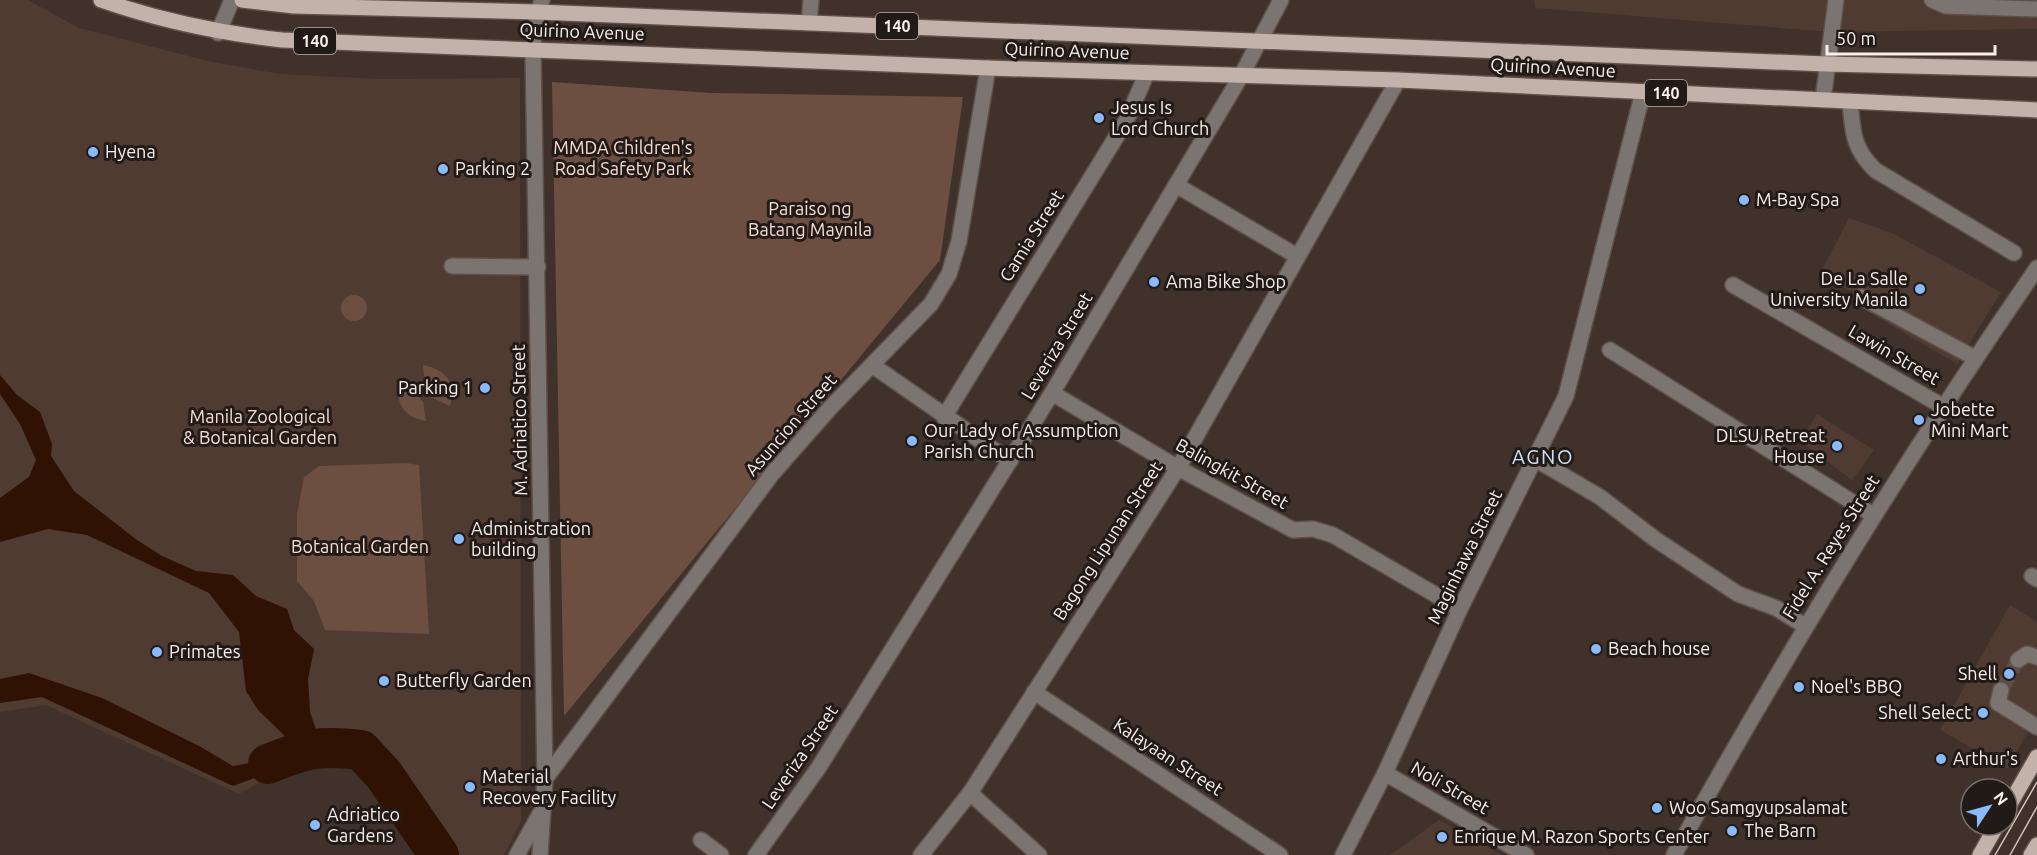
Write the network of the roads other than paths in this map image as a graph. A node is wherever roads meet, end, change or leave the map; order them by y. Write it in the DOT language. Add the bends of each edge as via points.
graph roads {
  1 [pos="101,0"];
  2 [pos="232,0"];
  3 [pos="242,0"];
  4 [pos="811,0"];
  5 [pos="1281,0"];
  6 [pos="1836,0"];
  7 [pos="1932,0"];
  8 [pos="539,6"];
  9 [pos="2037,9"];
  10 [pos="809,23"];
  11 [pos="218,33"];
  12 [pos="1258,40"];
  13 [pos="533,49"];
  14 [pos="1826,64"];
  15 [pos="988,68"];
  16 [pos="2037,69"];
  17 [pos="1147,73"];
  18 [pos="1241,76"];
  19 [pos="1398,80"];
  20 [pos="1643,92"];
  21 [pos="1823,100"];
  22 [pos="1850,101"];
  23 [pos="2037,110"];
  24 [pos="1176,185"];
  25 [pos="1290,252"];
  26 [pos="2014,253"];
  27 [pos="452,266"];
  28 [pos="538,267"];
  29 [pos="2037,268"];
  30 [pos="1732,285"];
  31 [pos="1861,297"];
  32 [pos="1610,350"];
  33 [pos="1975,358"];
  34 [pos="872,364"];
  35 [pos="1052,393"];
  36 [pos="1942,406"];
  37 [pos="944,417"];
  38 [pos="1535,459"];
  39 [pos="1010,460"];
  40 [pos="1178,468"];
  41 [pos="1874,515"];
  42 [pos="1460,609"];
  43 [pos="1805,626"];
  44 [pos="2037,657"];
  45 [pos="2018,660"];
  46 [pos="2001,690"];
  47 [pos="1034,692"];
  48 [pos="2037,727"];
  49 [pos="2037,757"];
  50 [pos="1385,773"];
  51 [pos="545,779"];
  52 [pos="2019,788"];
  53 [pos="970,793"];
  54 [pos="541,811"];
  55 [pos="1991,837"];
  56 [pos="701,840"];
  57 [pos="2037,845"];
  58 [pos="761,853"];
  59 [pos="517,855"];
  60 [pos="540,855"];
  61 [pos="722,855"];
  62 [pos="921,855"];
  63 [pos="1040,855"];
  64 [pos="1280,855"];
  65 [pos="1343,855"];
  66 [pos="1526,855"];
  67 [pos="1674,855"];
  68 [pos="1980,855"];
  69 [pos="2031,855"];
  1 -- 11 [label="main road, Quirino Avenue / 140" via="150,18"];
  2 -- 11 [label="street"];
  3 -- 8 [label="main road, Quirino Avenue / 140" via="294,6"];
  4 -- 10 [label="street"];
  5 -- 12 [label="street, Leveriza Street"];
  6 -- 14 [label="street"];
  7 -- 9 [label="street" via="1946,6"];
  8 -- 10 [label="main road, Quirino Avenue / 140"];
  8 -- 13 [label="street, M. Adriatico Street"];
  10 -- 12 [label="main road, Quirino Avenue / 140"];
  11 -- 13 [label="main road, Quirino Avenue / 140" via="282,40"];
  12 -- 14 [label="main road, Quirino Avenue / 140"];
  12 -- 18 [label="street, Leveriza Street"];
  13 -- 15 [label="main road, Quirino Avenue / 140"];
  13 -- 28 [label="street, M. Adriatico Street"];
  14 -- 16 [label="main road, Quirino Avenue / 140"];
  14 -- 21 [label="street"];
  15 -- 17 [label="main road, Quirino Avenue / 140"];
  15 -- 34 [label="street, Asuncion Street" via="968,198 949,274 931,303"];
  17 -- 18 [label="main road, Quirino Avenue / 140"];
  17 -- 37 [label="street, Camia Street" via="1126,121"];
  18 -- 19 [label="main road, Quirino Avenue / 140"];
  18 -- 24 [label="street, Leveriza Street"];
  19 -- 20 [label="main road, Quirino Avenue / 140"];
  19 -- 40 [label="street, Bagong Lipunan Street"];
  20 -- 21 [label="main road, Quirino Avenue / 140"];
  20 -- 38 [label="street, Maginhawa Street" via="1566,396"];
  21 -- 22 [label="main road, Quirino Avenue / 140"];
  22 -- 23 [label="main road, Quirino Avenue / 140"];
  22 -- 26 [label="street" via="1854,142 1875,170"];
  24 -- 25 [label="street"];
  24 -- 35 [label="street, Leveriza Street"];
  27 -- 28 [label="street"];
  28 -- 51 [label="street, M. Adriatico Street"];
  29 -- 33 [label="street, Fidel A. Reyes Street"];
  30 -- 36 [label="street, Lawin Street"];
  31 -- 33 [label="street"];
  32 -- 41 [label="street"];
  33 -- 36 [label="street, Fidel A. Reyes Street"];
  34 -- 37 [label="street"];
  34 -- 51 [label="street, Asuncion Street" via="772,474"];
  35 -- 39 [label="street, Leveriza Street"];
  35 -- 40 [label="street, Balingkit Street"];
  36 -- 41 [label="street, Fidel A. Reyes Street"];
  37 -- 39 [label="street"];
  38 -- 42 [label="street, Maginhawa Street"];
  38 -- 43 [label="street" via="1600,497 1738,594 1776,608"];
  39 -- 58 [label="street, Leveriza Street"];
  40 -- 42 [label="street, Balingkit Street" via="1293,530 1313,529 1333,535"];
  40 -- 47 [label="street, Bagong Lipunan Street"];
  41 -- 43 [label="street, Fidel A. Reyes Street"];
  42 -- 50 [label="street, Maginhawa Street"];
  43 -- 67 [label="street, Fidel A. Reyes Street"];
  44 -- 45 [label="street" via="2027,654"];
  46 -- 48 [label="street" via="1998,703"];
  47 -- 53 [label="street, Bagong Lipunan Street"];
  47 -- 64 [label="street, Kalayaan Street"];
  49 -- 52 [label="main road"];
  50 -- 65 [label="street, Maginhawa Street"];
  50 -- 66 [label="street, Noli Street"];
  51 -- 54 [label="street, M. Adriatico Street"];
  53 -- 62 [label="street, Bagong Lipunan Street"];
  53 -- 63 [label="street"];
  54 -- 59 [label="street, M. Adriatico Street"];
  54 -- 60 [label="street, M. Adriatico Street"];
  55 -- 68 [label="main road"];
  56 -- 61 [label="street"];
  57 -- 69 [label="main road"];
}
